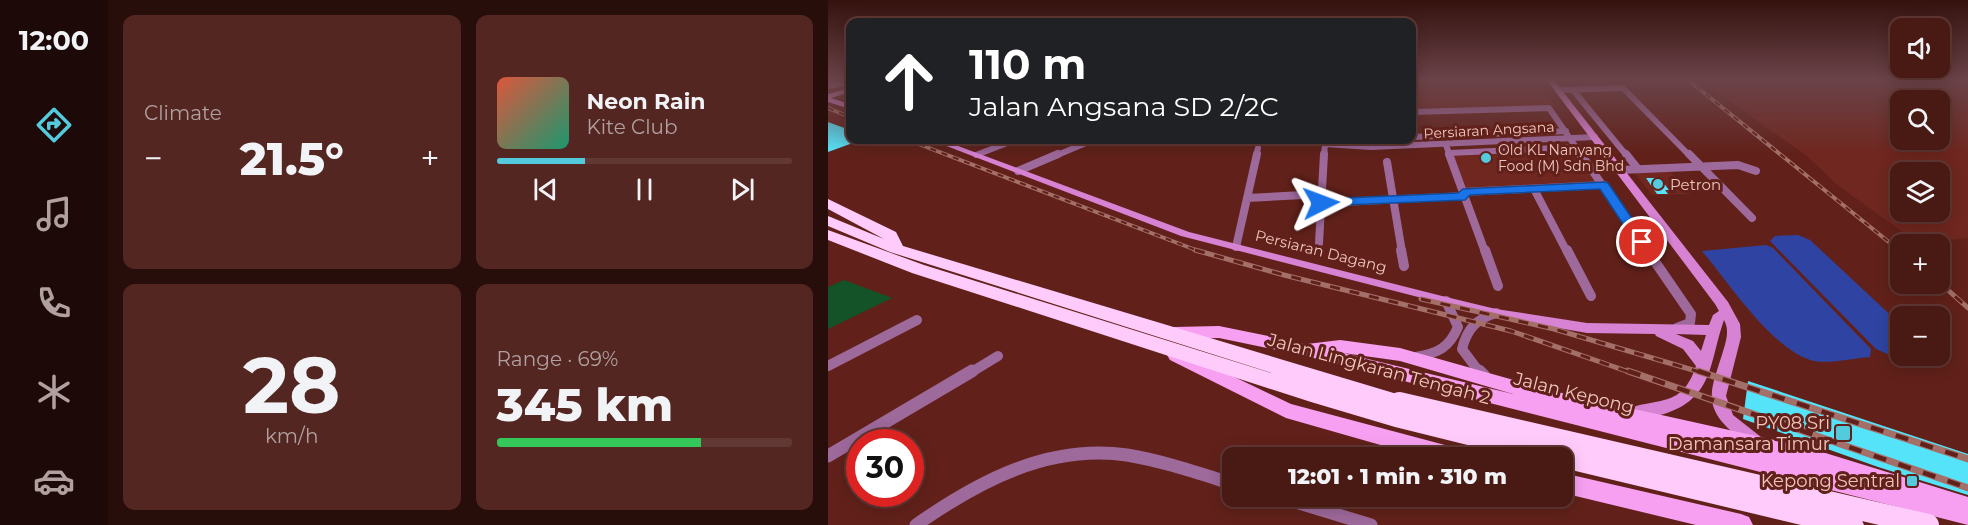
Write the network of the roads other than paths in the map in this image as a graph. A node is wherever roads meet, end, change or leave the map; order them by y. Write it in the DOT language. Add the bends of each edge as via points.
graph roads {
  1 [pos="1569,104"];
  2 [pos="1584,104"];
  3 [pos="1638,104"];
  4 [pos="1416,112"];
  5 [pos="1569,135"];
  6 [pos="1416,137"];
  7 [pos="1595,137"];
  8 [pos="949,144"];
  9 [pos="1005,144"];
  10 [pos="1083,144"];
  11 [pos="1325,144"];
  12 [pos="1578,147"];
  13 [pos="1258,148"];
  14 [pos="1447,149"];
  15 [pos="976,154"];
  16 [pos="1387,162"];
  17 [pos="1701,166"];
  18 [pos="1638,169"];
  19 [pos="1620,170"];
  20 [pos="1018,171"];
  21 [pos="1756,171"];
  22 [pos="1604,185"];
  23 [pos="1534,189"];
  24 [pos="1464,194"];
  25 [pos="1247,198"];
  26 [pos="1321,198"];
  27 [pos="1394,200"];
  28 [pos="828,203"];
  29 [pos="1752,218"];
  30 [pos="828,221"];
  31 [pos="828,235"];
  32 [pos="1318,243"];
  33 [pos="1236,247"];
  34 [pos="896,249"];
  35 [pos="1404,266"];
  36 [pos="1498,286"];
  37 [pos="1591,296"];
  38 [pos="1446,301"];
  39 [pos="1496,313"];
  40 [pos="1725,313"];
  41 [pos="917,320"];
  42 [pos="1651,329"];
  43 [pos="1674,329"];
  44 [pos="1714,330"];
  45 [pos="1162,340"];
  46 [pos="1306,350"];
  47 [pos="998,356"];
  48 [pos="1410,358"];
  49 [pos="1703,364"];
  50 [pos="828,366"];
  51 [pos="1489,380"];
  52 [pos="1397,411"];
  53 [pos="1630,414"];
  54 [pos="1756,442"];
  55 [pos="1420,447"];
  56 [pos="1523,447"];
  57 [pos="828,456"];
  58 [pos="1573,461"];
  59 [pos="1222,481"];
  60 [pos="1836,483"];
  61 [pos="1573,485"];
  62 [pos="1312,507"];
  63 [pos="1968,507"];
  64 [pos="1968,515"];
  65 [pos="916,525"];
  66 [pos="1371,525"];
  67 [pos="1741,525"];
  68 [pos="1851,525"];
  69 [pos="1870,525"];
  70 [pos="1928,525"];
  1 -- 7 [label="main road"];
  2 -- 18 [label="street"];
  3 -- 17 [label="street"];
  4 -- 5 [label="street" via="1549,108"];
  5 -- 6 [label="street"];
  5 -- 7 [label="street, Persiaran Angsana"];
  5 -- 12 [label="street"];
  5 -- 14 [label="street, Persiaran Angsana"];
  7 -- 19 [label="main road"];
  8 -- 15 [label="main road, Persiaran Dagang"];
  9 -- 15 [label="street"];
  10 -- 20 [label="street"];
  11 -- 14 [label="street, Persiaran Angsana"];
  11 -- 26 [label="street"];
  12 -- 14 [label="street"];
  12 -- 22 [label="street"];
  13 -- 25 [label="street"];
  14 -- 24 [label="street"];
  15 -- 20 [label="main road, Persiaran Dagang"];
  16 -- 27 [label="street"];
  17 -- 18 [label="street"];
  17 -- 21 [label="street" via="1738,165"];
  17 -- 29 [label="street"];
  18 -- 19 [label="street"];
  19 -- 40 [label="main road"];
  20 -- 33 [label="main road, Persiaran Dagang" via="1185,234"];
  22 -- 23 [label="street"];
  22 -- 43 [label="street" via="1691,314 1689,323"];
  23 -- 24 [label="street"];
  23 -- 37 [label="street"];
  24 -- 27 [label="street"];
  24 -- 36 [label="street"];
  25 -- 26 [label="street"];
  25 -- 33 [label="street"];
  26 -- 27 [label="street"];
  26 -- 32 [label="street"];
  27 -- 35 [label="street"];
  28 -- 34 [label="highway" via="891,235"];
  30 -- 34 [label="highway, Jalan Lingkaran Tengah 2"];
  31 -- 45 [label="highway, Jalan Lingkaran Tengah 2" via="918,269"];
  33 -- 38 [label="main road, Persiaran Dagang"];
  34 -- 45 [label="highway, Jalan Lingkaran Tengah 2"];
  38 -- 39 [label="main road, Persiaran Dagang"];
  38 -- 48 [label="street" via="1458,327 1450,345 1436,354"];
  39 -- 42 [label="main road, Persiaran Dagang" via="1587,328"];
  39 -- 51 [label="street" via="1475,320 1464,337 1462,349 1471,364"];
  40 -- 44 [label="main road" via="1718,318"];
  40 -- 54 [label="main road" via="1733,324 1734,337 1718,396 1727,419"];
  41 -- 50 [label="street"];
  42 -- 43 [label="main road, Persiaran Dagang"];
  42 -- 49 [label="main road" via="1688,345"];
  43 -- 44 [label="main road, Persiaran Dagang"];
  44 -- 49 [label="main road"];
  45 -- 46 [label="main road, Jalan Kepong" via="1219,332"];
  45 -- 52 [label="highway, Jalan Lingkaran Tengah 2"];
  45 -- 55 [label="main road" via="1286,410"];
  46 -- 48 [label="main road" via="1346,345"];
  46 -- 60 [label="main road, Jalan Kepong"];
  47 -- 57 [label="street"];
  48 -- 51 [label="main road"];
  49 -- 53 [label="main road" via="1696,386 1680,404"];
  51 -- 53 [label="main road"];
  52 -- 56 [label="highway, Jalan Lingkaran Tengah 2"];
  52 -- 70 [label="highway, Jalan Lingkaran Tengah 2, bridge"];
  53 -- 54 [label="main road"];
  54 -- 63 [label="main road" via="1904,484"];
  58 -- 68 [label="highway, Jalan Lingkaran Tengah 2"];
  59 -- 65 [label="street" via="1140,458 1068,455 1002,474"];
  60 -- 64 [label="main road, Jalan Kepong"];
  60 -- 69 [label="main road" via="1863,508"];
  61 -- 67 [label="main road"];
  62 -- 66 [label="street"];
}
